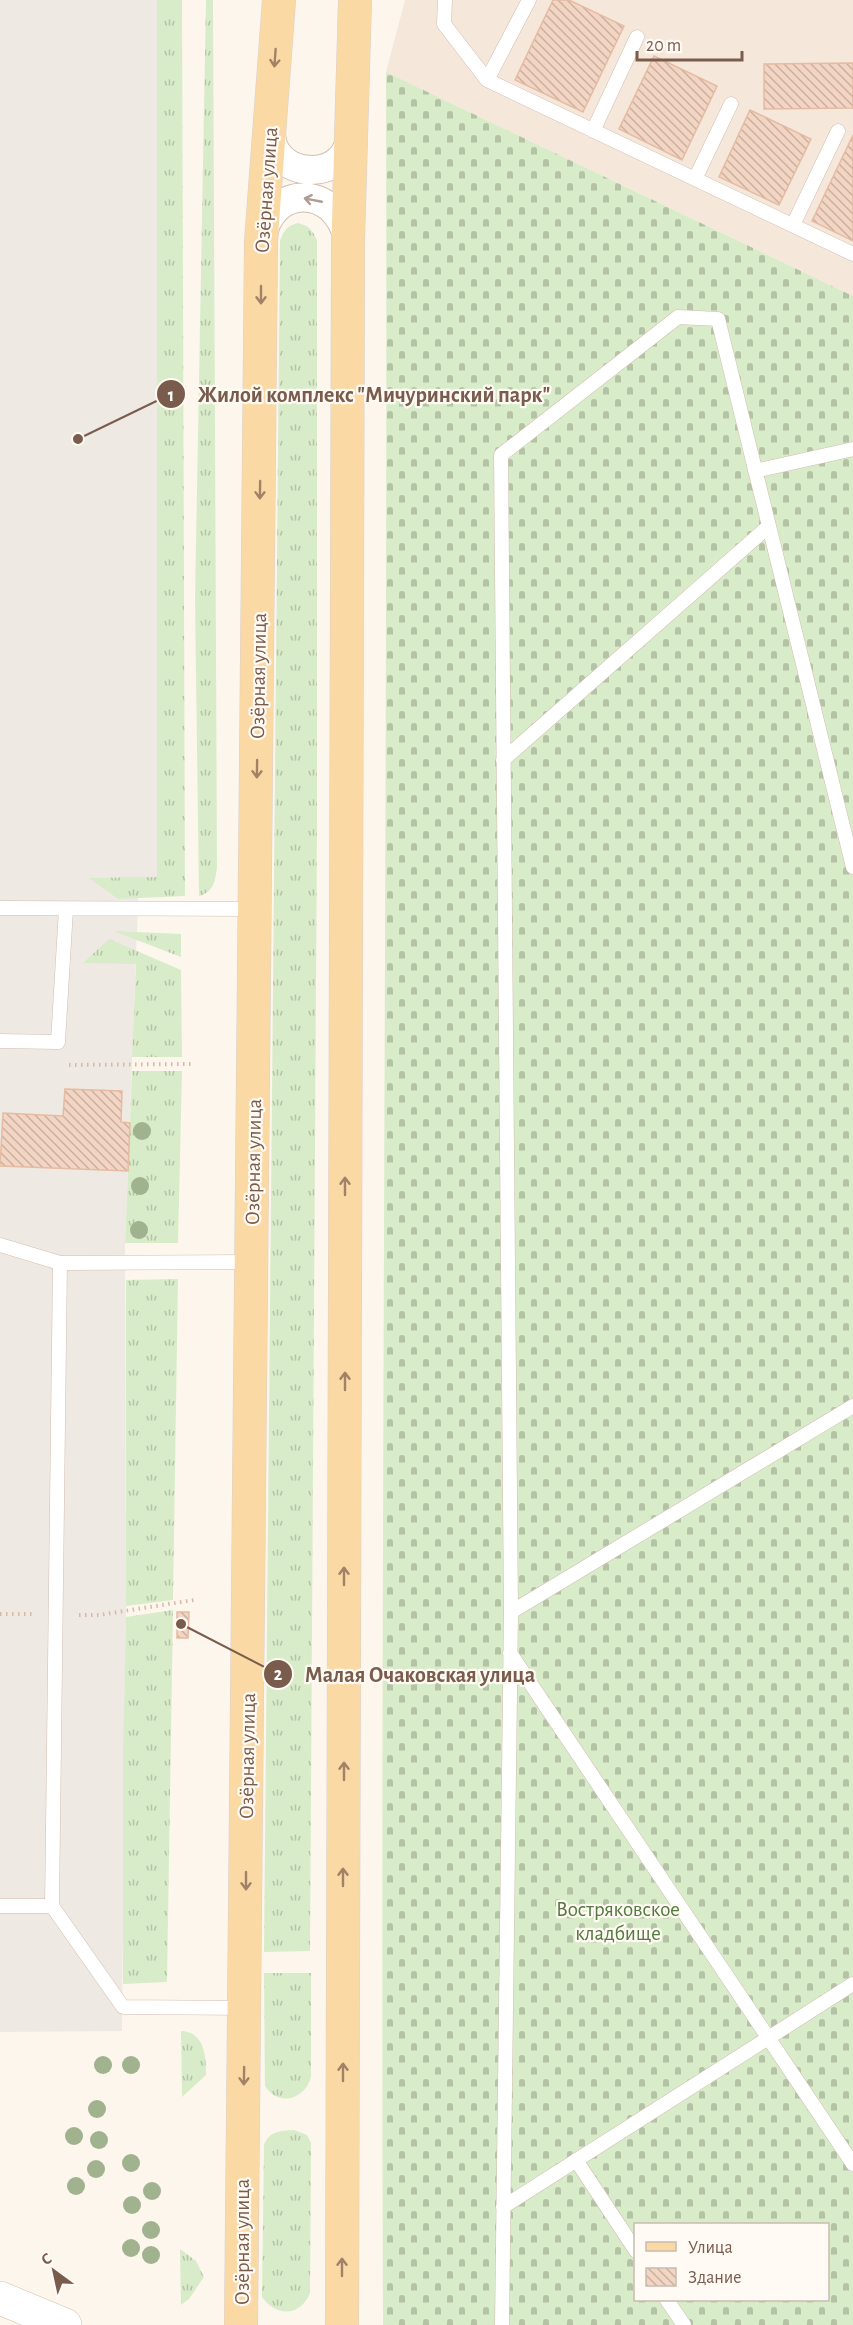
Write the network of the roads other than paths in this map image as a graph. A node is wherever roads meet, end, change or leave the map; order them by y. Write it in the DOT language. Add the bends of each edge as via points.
graph roads {
  1 [pos="279,0"];
  2 [pos="355,0"];
  3 [pos="445,0"];
  4 [pos="529,0"];
  5 [pos="637,38"];
  6 [pos="487,80"];
  7 [pos="731,104"];
  8 [pos="270,126"];
  9 [pos="593,130"];
  10 [pos="838,131"];
  11 [pos="353,132"];
  12 [pos="695,179"];
  13 [pos="793,225"];
  14 [pos="348,240"];
  15 [pos="261,242"];
  16 [pos="853,254"];
  17 [pos="853,449"];
  18 [pos="755,471"];
  19 [pos="769,526"];
  20 [pos="504,760"];
  21 [pos="853,867"];
  22 [pos="0,908"];
  23 [pos="66,909"];
  24 [pos="255,909"];
  25 [pos="0,1041"];
  26 [pos="0,1245"];
  27 [pos="252,1262"];
  28 [pos="60,1263"];
  29 [pos="853,1406"];
  30 [pos="511,1612"];
  31 [pos="510,1653"];
  32 [pos="0,1906"];
  33 [pos="52,1906"];
  34 [pos="853,1984"];
  35 [pos="245,2008"];
  36 [pos="769,2038"];
  37 [pos="576,2160"];
  38 [pos="853,2164"];
  39 [pos="503,2207"];
  40 [pos="634,2248"];
  41 [pos="0,2298"];
  42 [pos="668,2301"];
  43 [pos="65,2325"];
  44 [pos="241,2325"];
  45 [pos="342,2325"];
  46 [pos="502,2325"];
  47 [pos="684,2325"];
  1 -- 8 [label="main road, Озёрная улица, one-way"];
  2 -- 11 [label="main road"];
  3 -- 6 [label="lane" via="444,24"];
  4 -- 6 [label="lane"];
  5 -- 9 [label="lane"];
  6 -- 9 [label="lane"];
  7 -- 12 [label="lane"];
  8 -- 11 [label="street" via="277,153 301,169 315,170 341,158"];
  8 -- 15 [label="main road, Озёрная улица"];
  9 -- 12 [label="lane"];
  10 -- 13 [label="lane"];
  11 -- 14 [label="main road"];
  12 -- 13 [label="lane"];
  13 -- 16 [label="lane"];
  14 -- 15 [label="street, one-way" via="345,225 326,203 296,198 271,214"];
  45 -- 14 [label="main road, one-way"];
  15 -- 24 [label="main road, Озёрная улица, one-way"];
  17 -- 18 [label="lane"];
  18 -- 19 [label="lane"];
  18 -- 20 [label="lane" via="718,319 678,317 501,455"];
  19 -- 20 [label="lane"];
  19 -- 21 [label="lane"];
  20 -- 30 [label="lane"];
  22 -- 23 [label="lane"];
  23 -- 24 [label="lane"];
  23 -- 25 [label="lane" via="58,1042"];
  24 -- 27 [label="main road, Озёрная улица"];
  26 -- 28 [label="lane"];
  27 -- 28 [label="lane"];
  27 -- 35 [label="main road, Озёрная улица, one-way"];
  28 -- 33 [label="lane"];
  29 -- 30 [label="lane"];
  30 -- 31 [label="lane"];
  31 -- 36 [label="lane"];
  31 -- 39 [label="lane"];
  32 -- 33 [label="lane"];
  33 -- 35 [label="lane" via="123,2007"];
  34 -- 36 [label="lane"];
  35 -- 44 [label="main road, Озёрная улица, one-way"];
  36 -- 37 [label="lane"];
  36 -- 38 [label="lane"];
  37 -- 39 [label="lane"];
  37 -- 40 [label="lane"];
  39 -- 46 [label="lane"];
  41 -- 43 [label="street"];
  42 -- 47 [label="lane"];
}
